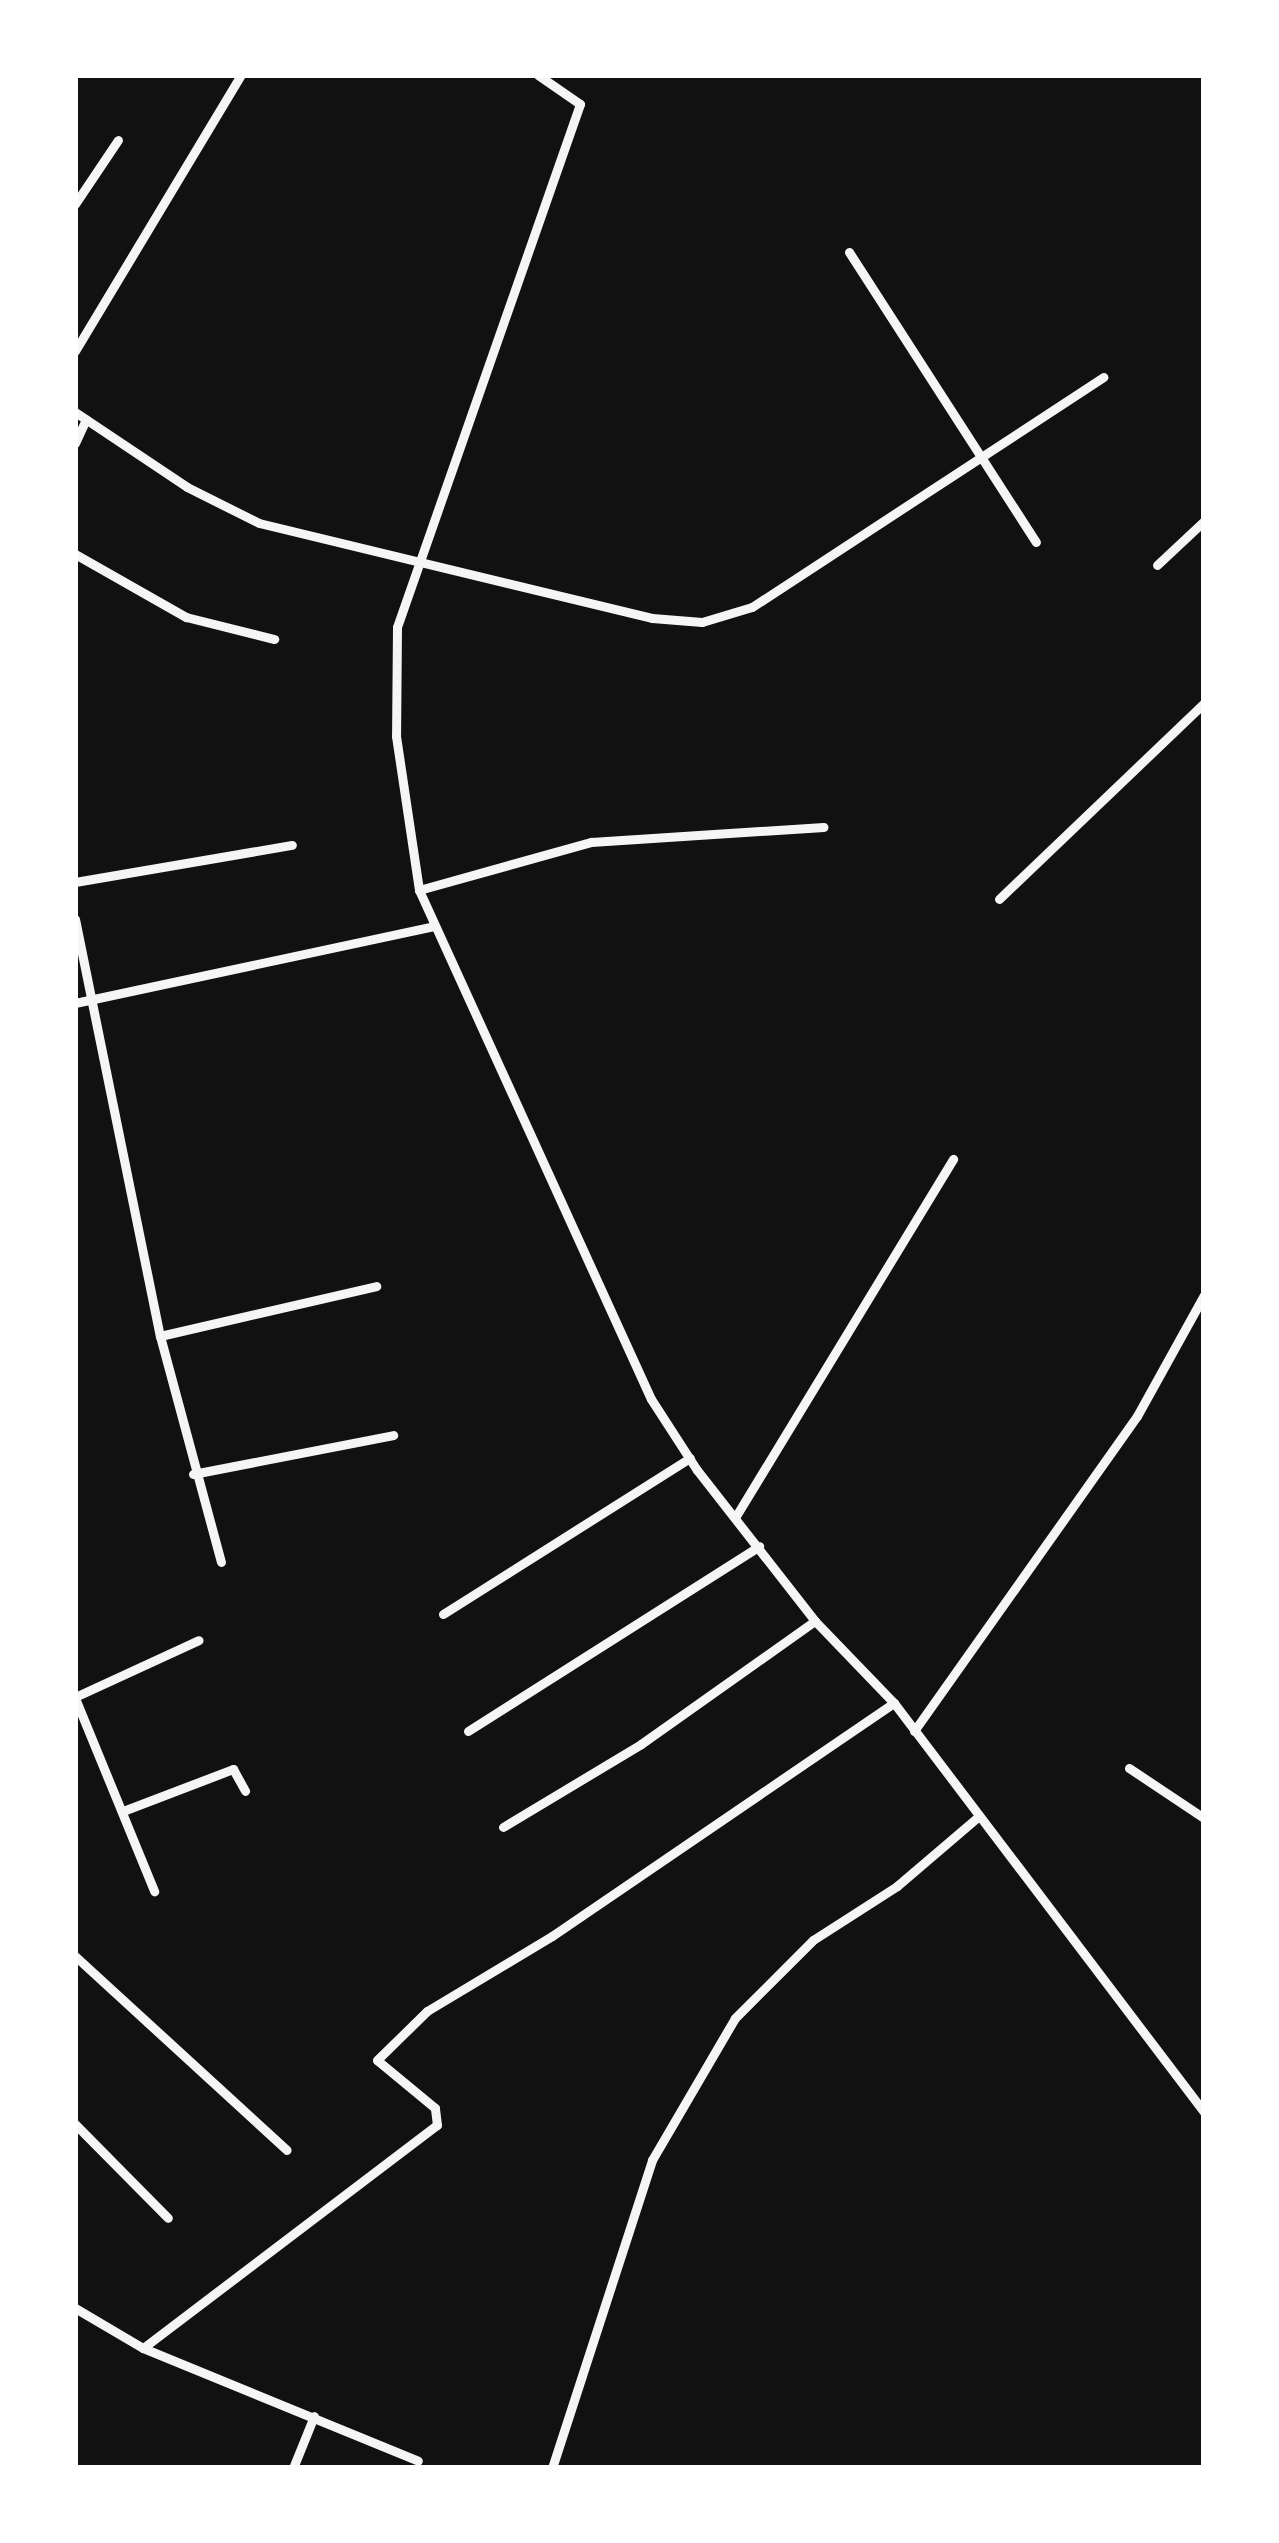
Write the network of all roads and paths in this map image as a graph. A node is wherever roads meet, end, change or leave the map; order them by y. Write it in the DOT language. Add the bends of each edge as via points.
graph roads {
  1 [pos="241,75"];
  2 [pos="538,75"];
  3 [pos="118,140"];
  4 [pos="75,204"];
  5 [pos="849,252"];
  6 [pos="75,351"];
  7 [pos="1104,377"];
  8 [pos="75,412"];
  9 [pos="86,419"];
  10 [pos="75,443"];
  11 [pos="979,458"];
  12 [pos="1204,520"];
  13 [pos="1036,542"];
  14 [pos="75,554"];
  15 [pos="424,563"];
  16 [pos="1157,566"];
  17 [pos="274,640"];
  18 [pos="1202,709"];
  19 [pos="824,827"];
  20 [pos="292,845"];
  21 [pos="75,882"];
  22 [pos="419,890"];
  23 [pos="999,899"];
  24 [pos="75,919"];
  25 [pos="434,926"];
  26 [pos="92,999"];
  27 [pos="75,1003"];
  28 [pos="953,1159"];
  29 [pos="376,1286"];
  30 [pos="1204,1295"];
  31 [pos="160,1336"];
  32 [pos="393,1435"];
  33 [pos="690,1458"];
  34 [pos="193,1474"];
  35 [pos="736,1516"];
  36 [pos="759,1546"];
  37 [pos="221,1562"];
  38 [pos="443,1614"];
  39 [pos="815,1621"];
  40 [pos="199,1640"];
  41 [pos="75,1698"];
  42 [pos="893,1703"];
  43 [pos="468,1731"];
  44 [pos="914,1731"];
  45 [pos="1129,1768"];
  46 [pos="244,1791"];
  47 [pos="123,1811"];
  48 [pos="980,1816"];
  49 [pos="1204,1818"];
  50 [pos="503,1828"];
  51 [pos="154,1891"];
  52 [pos="75,1956"];
  53 [pos="1204,2112"];
  54 [pos="75,2124"];
  55 [pos="287,2150"];
  56 [pos="168,2218"];
  57 [pos="75,2308"];
  58 [pos="143,2348"];
  59 [pos="314,2416"];
  60 [pos="418,2461"];
  61 [pos="293,2468"];
  62 [pos="552,2468"];
  1 -- 6 [label="street"];
  2 -- 15 [label="street" via="580,104"];
  3 -- 4 [label="street"];
  5 -- 11 [label="street"];
  7 -- 11 [label="street"];
  8 -- 9 [label="street"];
  9 -- 10 [label="street"];
  9 -- 15 [label="street" via="187,488 259,523"];
  11 -- 13 [label="street"];
  11 -- 15 [label="street" via="752,607 702,622 652,618"];
  12 -- 16 [label="street"];
  14 -- 17 [label="street" via="186,617"];
  15 -- 22 [label="street" via="397,627 396,671 396,736"];
  18 -- 23 [label="street"];
  19 -- 22 [label="street" via="591,842"];
  20 -- 21 [label="street"];
  22 -- 25 [label="street"];
  24 -- 26 [label="street"];
  25 -- 26 [label="street"];
  25 -- 33 [label="street" via="651,1399"];
  26 -- 27 [label="street"];
  26 -- 31 [label="street"];
  28 -- 35 [label="street"];
  29 -- 31 [label="street"];
  30 -- 44 [label="street" via="1137,1416"];
  31 -- 34 [label="street"];
  32 -- 34 [label="street"];
  33 -- 35 [label="street"];
  33 -- 38 [label="street"];
  34 -- 37 [label="street"];
  35 -- 36 [label="street"];
  36 -- 39 [label="street"];
  36 -- 43 [label="street"];
  39 -- 42 [label="street"];
  39 -- 50 [label="street" via="641,1744"];
  40 -- 41 [label="street"];
  41 -- 47 [label="street"];
  42 -- 44 [label="street"];
  42 -- 58 [label="street" via="427,2011 377,2060 435,2108 437,2125"];
  44 -- 48 [label="street"];
  45 -- 49 [label="street"];
  46 -- 47 [label="street" via="233,1768"];
  47 -- 51 [label="street"];
  48 -- 53 [label="street"];
  48 -- 62 [label="street" via="897,1886 813,1940 735,2018 652,2160"];
  52 -- 55 [label="street"];
  54 -- 56 [label="street"];
  57 -- 58 [label="street"];
  58 -- 59 [label="street"];
  59 -- 60 [label="street"];
  59 -- 61 [label="street"];
}
